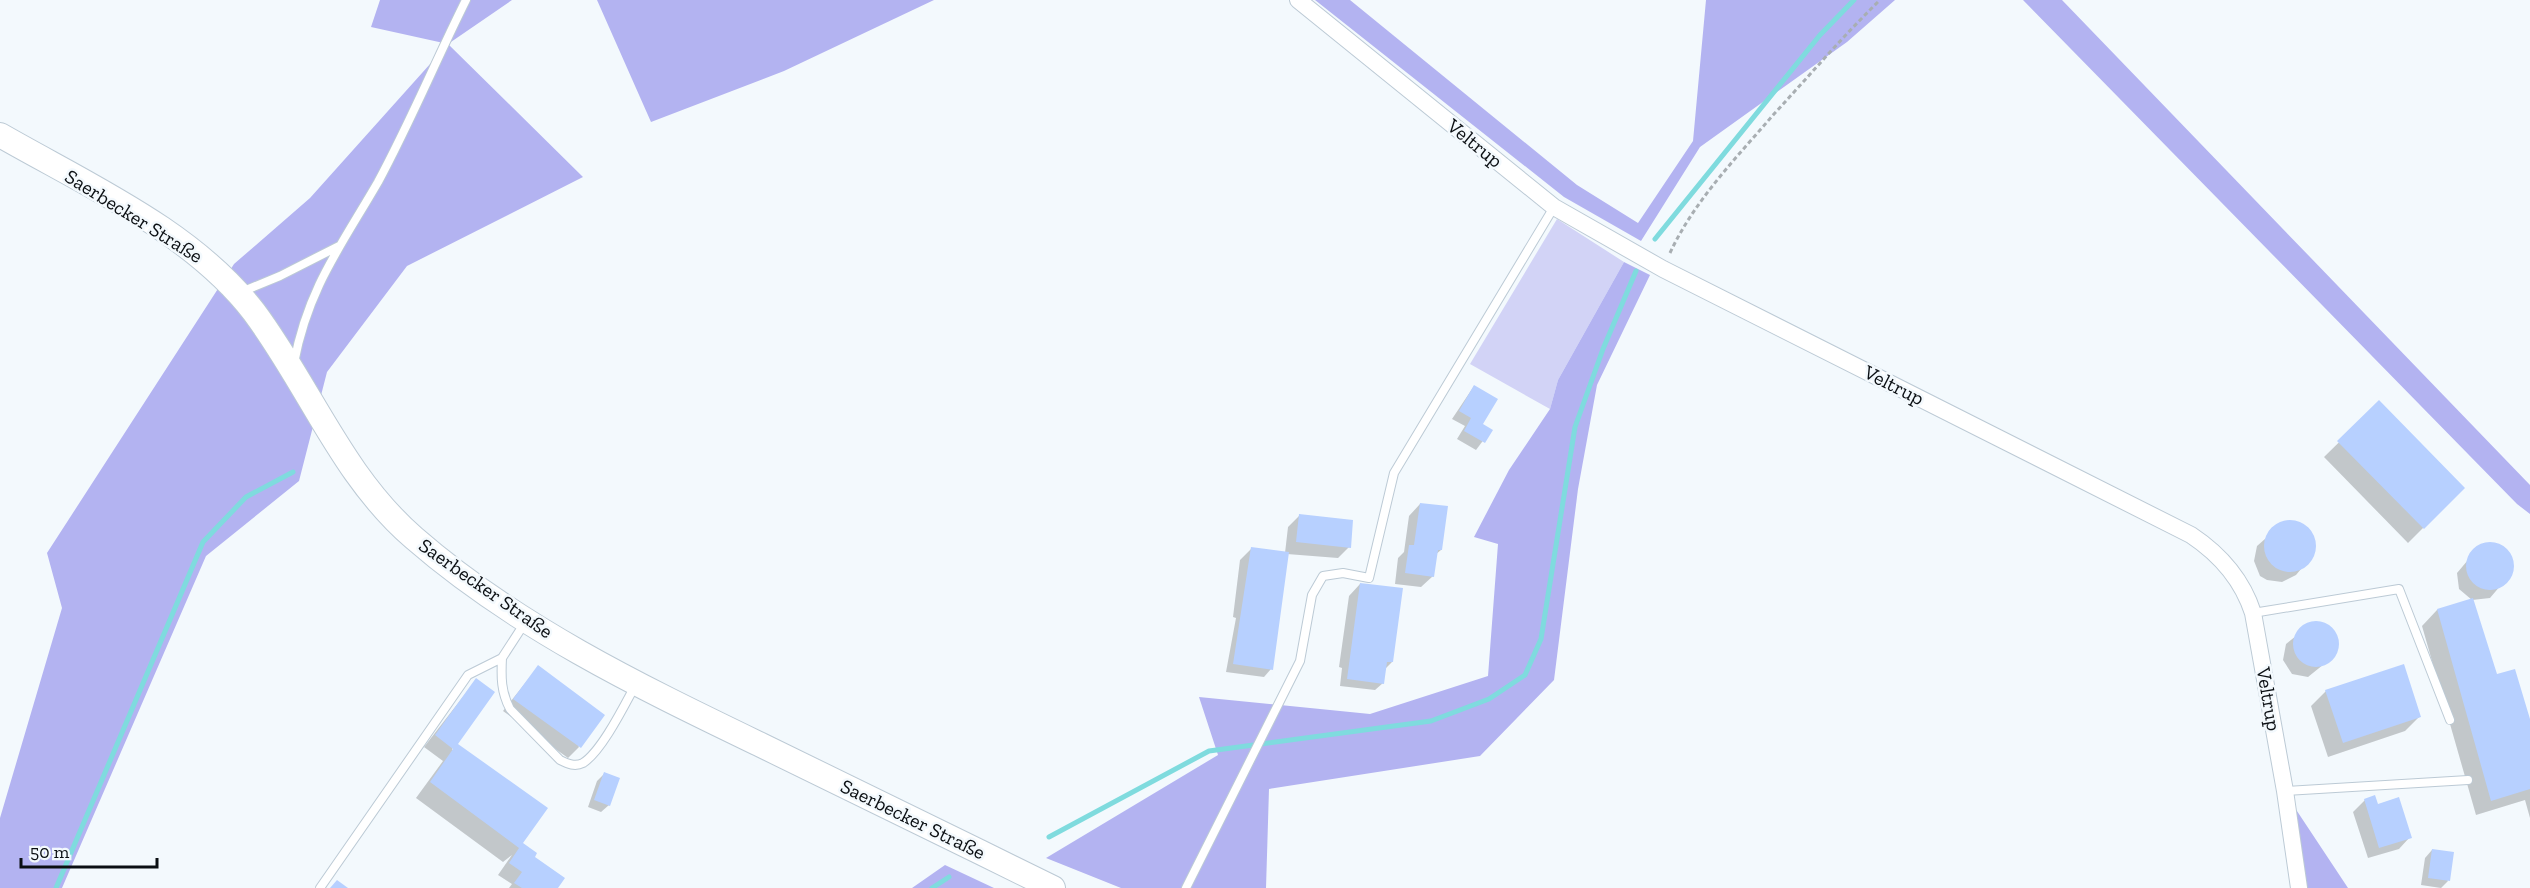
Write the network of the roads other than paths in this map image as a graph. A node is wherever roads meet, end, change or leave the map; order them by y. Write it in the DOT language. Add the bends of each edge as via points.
graph roads {
  1 [pos="466,0"];
  2 [pos="1298,0"];
  3 [pos="0,135"];
  4 [pos="1554,207"];
  5 [pos="339,246"];
  6 [pos="238,293"];
  7 [pos="292,373"];
  8 [pos="2253,614"];
  9 [pos="527,619"];
  10 [pos="502,658"];
  11 [pos="636,684"];
  12 [pos="2450,720"];
  13 [pos="2468,780"];
  14 [pos="2285,791"];
  15 [pos="320,888"];
  16 [pos="1053,888"];
  17 [pos="1186,888"];
  18 [pos="2299,888"];
  1 -- 5 [label="lane" via="378,180"];
  2 -- 4 [label="street, Veltrup"];
  3 -- 6 [label="main road, Saerbecker Straße" via="186,245"];
  4 -- 8 [label="street, Veltrup" via="1663,269 2191,535 2228,566"];
  4 -- 17 [label="lane" via="1394,473 1369,579 1343,573 1323,576 1312,595 1300,661"];
  5 -- 6 [label="lane"];
  5 -- 7 [label="lane" via="300,328"];
  6 -- 7 [label="main road, Saerbecker Straße"];
  7 -- 9 [label="main road, Saerbecker Straße" via="337,448 393,519 455,571"];
  8 -- 12 [label="lane" via="2399,589"];
  8 -- 14 [label="street, Veltrup"];
  9 -- 10 [label="lane"];
  9 -- 11 [label="main road, Saerbecker Straße"];
  10 -- 11 [label="lane" via="501,682 510,709 560,760 570,765 581,764 590,756"];
  10 -- 15 [label="lane" via="468,675"];
  11 -- 16 [label="main road, Saerbecker Straße"];
  13 -- 14 [label="lane"];
  14 -- 18 [label="street, Veltrup"];
}
